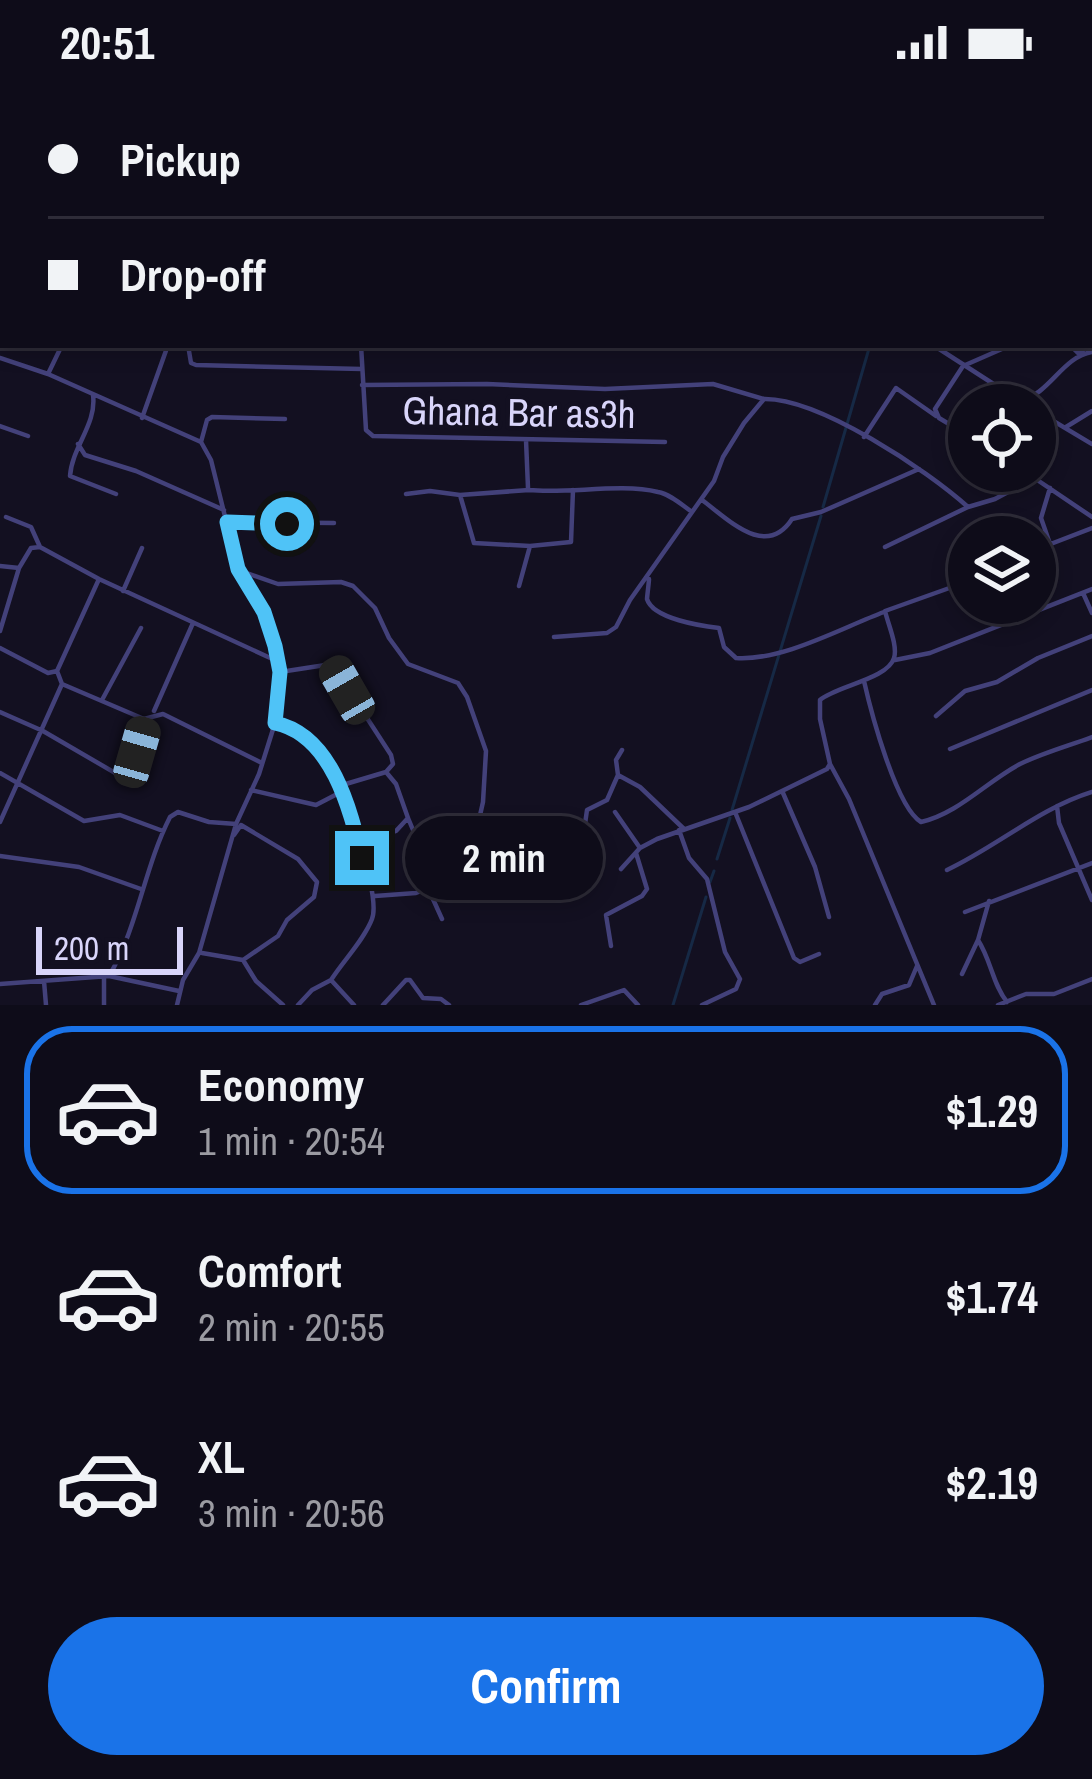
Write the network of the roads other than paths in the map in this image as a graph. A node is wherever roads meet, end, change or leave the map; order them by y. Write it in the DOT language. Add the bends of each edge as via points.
graph roads {
  1 [pos="61,348"];
  2 [pos="167,348"];
  3 [pos="188,348"];
  4 [pos="361,348"];
  5 [pos="936,348"];
  6 [pos="1004,348"];
  7 [pos="1073,348"];
  8 [pos="1086,348"];
  9 [pos="1079,354"];
  10 [pos="0,358"];
  11 [pos="963,366"];
  12 [pos="362,369"];
  13 [pos="49,374"];
  14 [pos="993,384"];
  15 [pos="1049,384"];
  16 [pos="362,385"];
  17 [pos="93,395"];
  18 [pos="764,399"];
  19 [pos="1092,411"];
  20 [pos="936,416"];
  21 [pos="142,418"];
  22 [pos="285,418"];
  23 [pos="948,423"];
  24 [pos="1056,424"];
  25 [pos="0,425"];
  26 [pos="1063,428"];
  27 [pos="28,436"];
  28 [pos="864,437"];
  29 [pos="526,440"];
  30 [pos="201,442"];
  31 [pos="664,442"];
  32 [pos="78,444"];
  33 [pos="1092,444"];
  34 [pos="919,469"];
  35 [pos="529,490"];
  36 [pos="573,490"];
  37 [pos="1009,492"];
  38 [pos="1056,492"];
  39 [pos="116,494"];
  40 [pos="406,494"];
  41 [pos="460,495"];
  42 [pos="702,500"];
  43 [pos="968,507"];
  44 [pos="224,510"];
  45 [pos="692,512"];
  46 [pos="6,517"];
  47 [pos="1092,517"];
  48 [pos="227,522"];
  49 [pos="334,523"];
  50 [pos="1092,528"];
  51 [pos="1056,542"];
  52 [pos="530,546"];
  53 [pos="40,547"];
  54 [pos="885,547"];
  55 [pos="142,548"];
  56 [pos="0,566"];
  57 [pos="19,568"];
  58 [pos="238,569"];
  59 [pos="650,574"];
  60 [pos="99,579"];
  61 [pos="519,586"];
  62 [pos="948,588"];
  63 [pos="1092,589"];
  64 [pos="123,591"];
  65 [pos="1083,593"];
  66 [pos="885,611"];
  67 [pos="1092,614"];
  68 [pos="193,623"];
  69 [pos="141,628"];
  70 [pos="0,631"];
  71 [pos="1092,636"];
  72 [pos="554,637"];
  73 [pos="0,648"];
  74 [pos="893,660"];
  75 [pos="278,662"];
  76 [pos="57,671"];
  77 [pos="280,672"];
  78 [pos="864,679"];
  79 [pos="62,684"];
  80 [pos="1092,690"];
  81 [pos="102,700"];
  82 [pos="0,712"];
  83 [pos="936,716"];
  84 [pos="150,717"];
  85 [pos="275,723"];
  86 [pos="43,731"];
  87 [pos="1092,737"];
  88 [pos="950,749"];
  89 [pos="622,750"];
  90 [pos="262,763"];
  91 [pos="830,764"];
  92 [pos="386,772"];
  93 [pos="0,773"];
  94 [pos="617,775"];
  95 [pos="16,782"];
  96 [pos="340,789"];
  97 [pos="250,790"];
  98 [pos="1092,792"];
  99 [pos="783,793"];
  100 [pos="1057,806"];
  101 [pos="615,812"];
  102 [pos="735,812"];
  103 [pos="408,818"];
  104 [pos="0,822"];
  105 [pos="236,824"];
  106 [pos="681,829"];
  107 [pos="163,831"];
  108 [pos="474,842"];
  109 [pos="359,844"];
  110 [pos="230,846"];
  111 [pos="638,850"];
  112 [pos="0,856"];
  113 [pos="1092,862"];
  114 [pos="621,868"];
  115 [pos="1080,869"];
  116 [pos="947,870"];
  117 [pos="428,888"];
  118 [pos="141,889"];
  119 [pos="374,897"];
  120 [pos="1092,899"];
  121 [pos="556,900"];
  122 [pos="989,902"];
  123 [pos="965,912"];
  124 [pos="829,917"];
  125 [pos="442,919"];
  126 [pos="978,940"];
  127 [pos="610,946"];
  128 [pos="199,952"];
  129 [pos="819,954"];
  130 [pos="243,960"];
  131 [pos="916,966"];
  132 [pos="962,974"];
  133 [pos="106,976"];
  134 [pos="922,977"];
  135 [pos="1092,979"];
  136 [pos="331,980"];
  137 [pos="44,981"];
  138 [pos="913,981"];
  139 [pos="0,983"];
  140 [pos="179,991"];
  141 [pos="717,996"];
  142 [pos="1006,1002"];
  143 [pos="46,1005"];
  144 [pos="104,1005"];
  145 [pos="177,1005"];
  146 [pos="283,1005"];
  147 [pos="298,1005"];
  148 [pos="354,1005"];
  149 [pos="383,1005"];
  150 [pos="449,1005"];
  151 [pos="581,1005"];
  152 [pos="638,1005"];
  153 [pos="702,1005"];
  154 [pos="718,1005"];
  155 [pos="875,1005"];
  156 [pos="934,1005"];
  157 [pos="998,1005"];
  1 -- 13 [label="street"];
  2 -- 21 [label="street"];
  3 -- 12 [label="street" via="196,365"];
  4 -- 12 [label="street"];
  5 -- 11 [label="street"];
  6 -- 11 [label="street"];
  7 -- 9 [label="street"];
  8 -- 9 [label="street"];
  9 -- 15 [label="street"];
  10 -- 13 [label="street"];
  11 -- 14 [label="street"];
  11 -- 20 [label="street"];
  12 -- 16 [label="street"];
  13 -- 17 [label="street"];
  16 -- 18 [label="street" via="713,384"];
  16 -- 29 [label="street, Ghana Bar as3h" via="373,436"];
  17 -- 21 [label="street"];
  17 -- 32 [label="street"];
  18 -- 28 [label="street" via="802,404"];
  18 -- 42 [label="street"];
  19 -- 26 [label="street"];
  20 -- 23 [label="street"];
  20 -- 28 [label="street" via="896,388"];
  21 -- 30 [label="street"];
  22 -- 30 [label="street" via="212,417"];
  24 -- 26 [label="street"];
  25 -- 27 [label="street"];
  26 -- 33 [label="street"];
  28 -- 34 [label="street"];
  29 -- 31 [label="street, Ghana Bar as3h"];
  29 -- 35 [label="street"];
  30 -- 44 [label="street"];
  32 -- 39 [label="street" via="70,476"];
  32 -- 44 [label="street" via="85,455"];
  34 -- 42 [label="street" via="766,537 752,536"];
  34 -- 43 [label="street"];
  35 -- 36 [label="street"];
  35 -- 41 [label="street"];
  36 -- 45 [label="street" via="657,491"];
  36 -- 52 [label="street" via="572,542"];
  37 -- 43 [label="street"];
  38 -- 47 [label="street"];
  40 -- 41 [label="street"];
  41 -- 52 [label="street" via="474,543"];
  42 -- 45 [label="street"];
  43 -- 54 [label="street"];
  44 -- 48 [label="street"];
  45 -- 59 [label="street"];
  46 -- 53 [label="street" via="31,526"];
  48 -- 49 [label="street"];
  48 -- 58 [label="street"];
  50 -- 51 [label="street"];
  52 -- 61 [label="street"];
  53 -- 57 [label="street"];
  53 -- 60 [label="street"];
  55 -- 64 [label="street"];
  56 -- 57 [label="street"];
  57 -- 70 [label="street"];
  58 -- 75 [label="street" via="264,612"];
  58 -- 108 [label="street" via="278,584 352,586 408,664 458,683 486,751"];
  59 -- 66 [label="street" via="651,607 719,628 736,658 840,632"];
  59 -- 72 [label="street" via="612,631"];
  60 -- 64 [label="street"];
  60 -- 76 [label="street"];
  62 -- 66 [label="street"];
  63 -- 65 [label="street"];
  64 -- 68 [label="street"];
  65 -- 67 [label="street"];
  65 -- 74 [label="street"];
  66 -- 74 [label="street"];
  68 -- 75 [label="street"];
  68 -- 84 [label="street"];
  69 -- 81 [label="street"];
  71 -- 83 [label="street" via="965,691"];
  73 -- 76 [label="street"];
  74 -- 78 [label="street"];
  75 -- 77 [label="street"];
  76 -- 79 [label="street"];
  77 -- 85 [label="street"];
  77 -- 92 [label="street" via="332,664 392,755"];
  78 -- 87 [label="street" via="894,779 921,822 1021,764"];
  78 -- 91 [label="street" via="820,700"];
  79 -- 81 [label="street"];
  79 -- 86 [label="street"];
  80 -- 88 [label="street"];
  81 -- 84 [label="street"];
  82 -- 86 [label="street"];
  84 -- 86 [label="street" via="129,781"];
  84 -- 90 [label="street" via="163,714"];
  85 -- 90 [label="street"];
  85 -- 96 [label="street" via="308,736"];
  86 -- 95 [label="street"];
  89 -- 94 [label="street"];
  90 -- 97 [label="street"];
  91 -- 99 [label="street"];
  91 -- 131 [label="street"];
  92 -- 96 [label="street"];
  92 -- 103 [label="street"];
  93 -- 95 [label="street"];
  94 -- 106 [label="street"];
  94 -- 121 [label="street" via="607,800 587,810"];
  95 -- 104 [label="street"];
  95 -- 107 [label="street" via="84,821 120,815"];
  96 -- 97 [label="street" via="316,805"];
  96 -- 109 [label="street"];
  97 -- 105 [label="street"];
  98 -- 100 [label="street"];
  99 -- 102 [label="street"];
  99 -- 124 [label="street"];
  100 -- 115 [label="street"];
  100 -- 116 [label="street"];
  101 -- 111 [label="street"];
  102 -- 106 [label="street"];
  102 -- 129 [label="street" via="794,958"];
  103 -- 109 [label="street"];
  103 -- 117 [label="street" via="431,873"];
  105 -- 107 [label="street" via="178,812"];
  105 -- 110 [label="street"];
  106 -- 111 [label="street"];
  106 -- 141 [label="street" via="740,979"];
  107 -- 118 [label="street"];
  109 -- 119 [label="street"];
  110 -- 128 [label="street"];
  110 -- 130 [label="street" via="241,825 298,859 317,882 314,897 278,937"];
  111 -- 114 [label="street"];
  111 -- 127 [label="street" via="647,889 606,916"];
  112 -- 118 [label="street" via="80,867"];
  113 -- 115 [label="street"];
  115 -- 120 [label="street"];
  115 -- 122 [label="street"];
  117 -- 119 [label="street"];
  117 -- 125 [label="street"];
  118 -- 133 [label="street"];
  119 -- 136 [label="street" via="372,920"];
  122 -- 123 [label="street"];
  122 -- 126 [label="street"];
  126 -- 132 [label="street"];
  126 -- 142 [label="street"];
  128 -- 130 [label="street"];
  128 -- 140 [label="street"];
  130 -- 146 [label="street"];
  131 -- 134 [label="street"];
  131 -- 138 [label="street"];
  133 -- 137 [label="street"];
  133 -- 140 [label="street"];
  133 -- 144 [label="street"];
  134 -- 138 [label="street"];
  134 -- 156 [label="street"];
  135 -- 142 [label="street"];
  136 -- 147 [label="street"];
  136 -- 148 [label="street"];
  137 -- 139 [label="street"];
  137 -- 143 [label="street"];
  138 -- 155 [label="street"];
  140 -- 145 [label="street"];
  141 -- 153 [label="street"];
  141 -- 154 [label="street"];
  142 -- 157 [label="street"];
  149 -- 150 [label="street" via="406,980 423,998"];
  151 -- 152 [label="street" via="624,991"];
}
